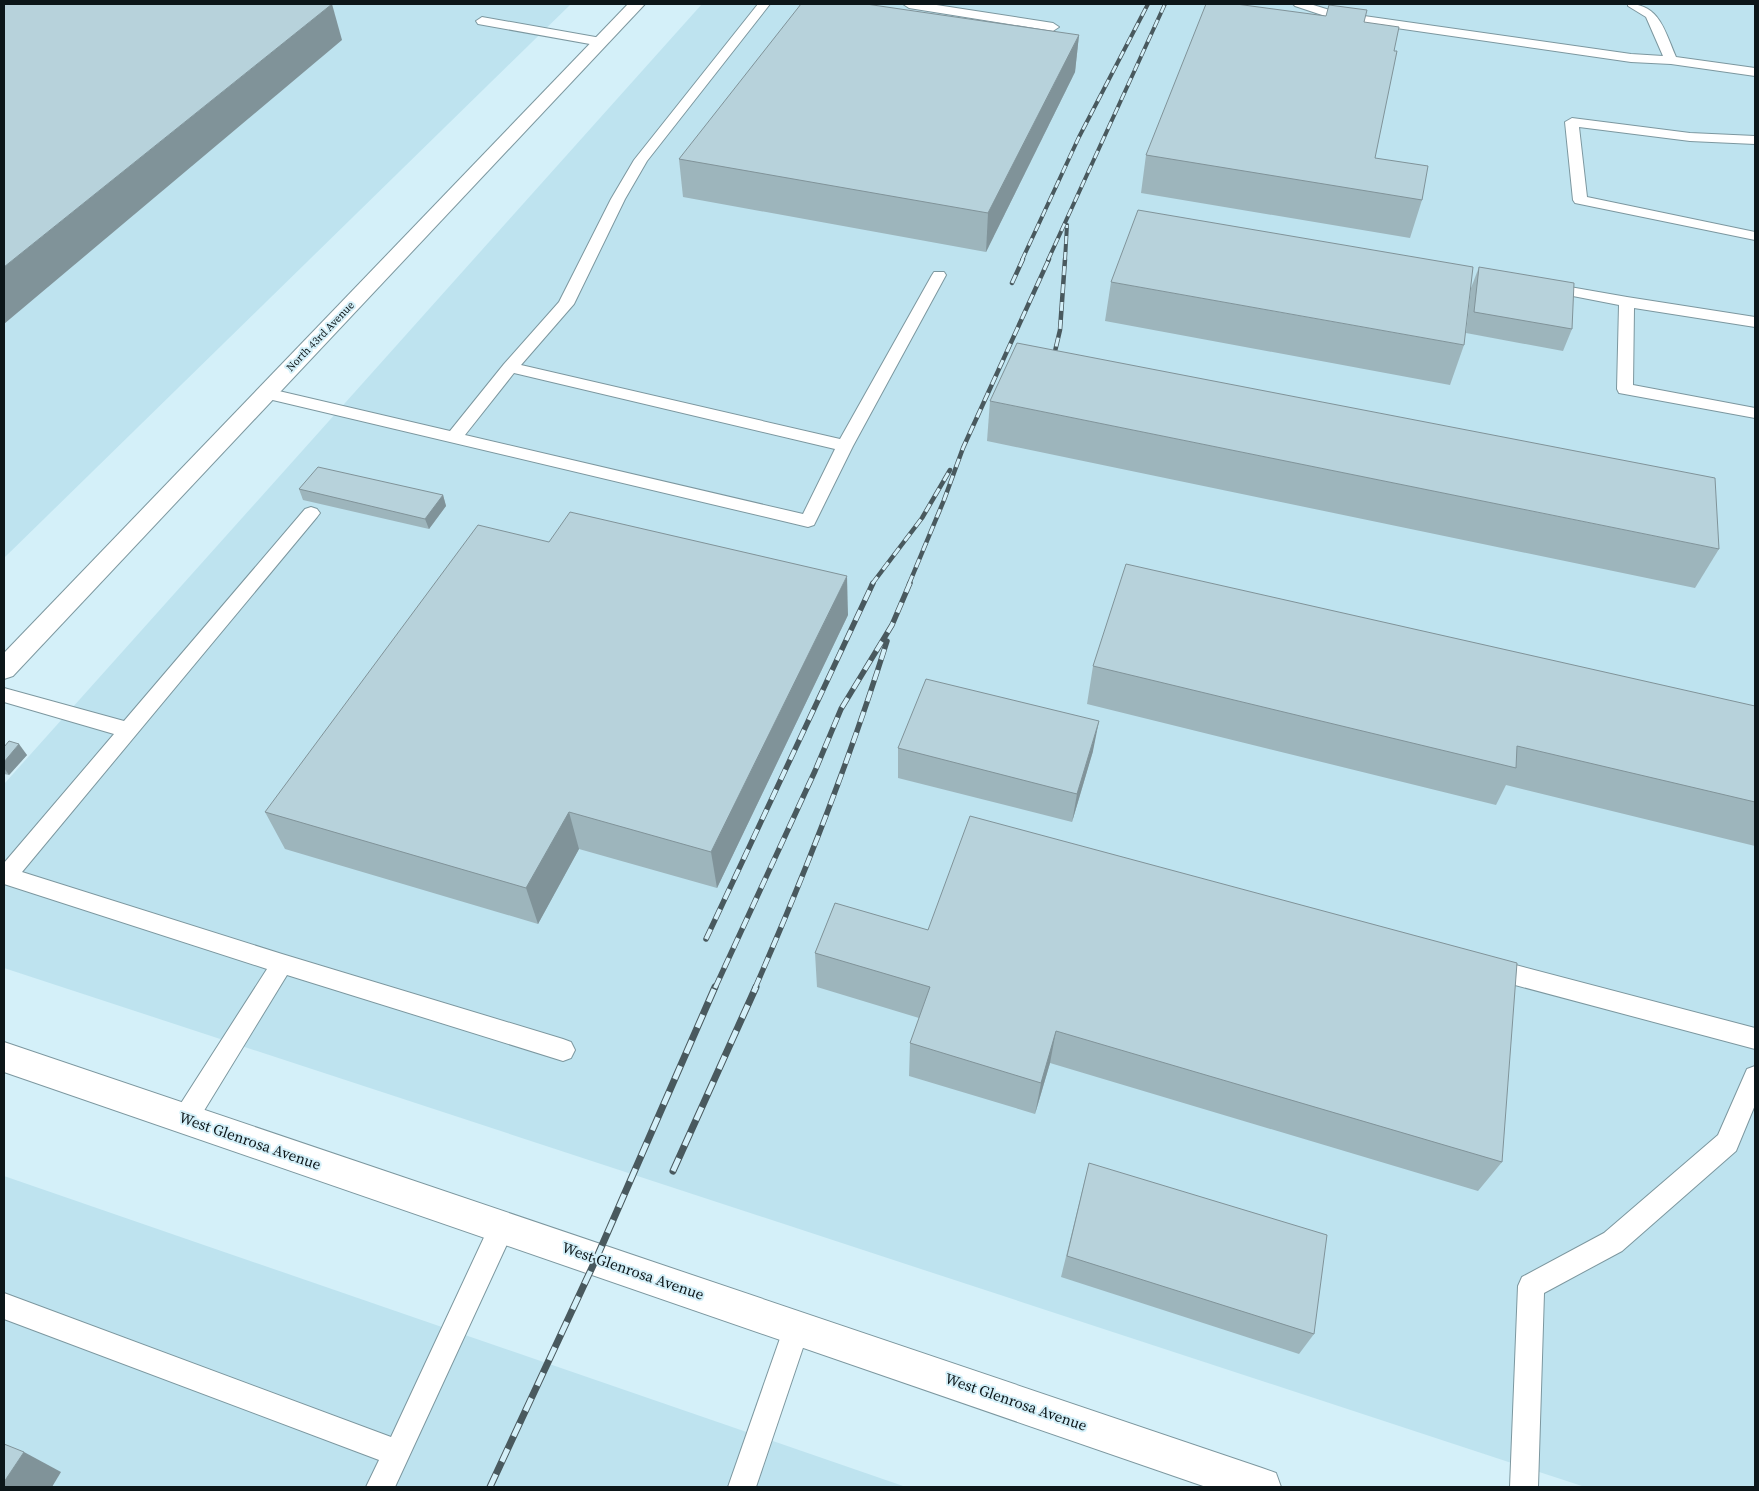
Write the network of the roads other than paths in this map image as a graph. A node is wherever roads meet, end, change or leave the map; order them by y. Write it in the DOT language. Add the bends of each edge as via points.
graph roads {
  1 [pos="637,4"];
  2 [pos="764,4"];
  3 [pos="909,4"];
  4 [pos="1300,4"];
  5 [pos="1634,4"];
  6 [pos="482,21"];
  7 [pos="1053,27"];
  8 [pos="601,42"];
  9 [pos="1671,60"];
  10 [pos="1755,72"];
  11 [pos="1755,140"];
  12 [pos="1755,236"];
  13 [pos="939,275"];
  14 [pos="1535,285"];
  15 [pos="1626,302"];
  16 [pos="1755,322"];
  17 [pos="510,367"];
  18 [pos="266,393"];
  19 [pos="1755,413"];
  20 [pos="453,438"];
  21 [pos="845,446"];
  22 [pos="311,513"];
  23 [pos="4,669"];
  24 [pos="4,695"];
  25 [pos="128,730"];
  26 [pos="1468,962"];
  27 [pos="282,964"];
  28 [pos="1755,1039"];
  29 [pos="563,1050"];
  30 [pos="4,1057"];
  31 [pos="1755,1077"];
  32 [pos="185,1119"];
  33 [pos="502,1227"];
  34 [pos="4,1306"];
  35 [pos="797,1327"];
  36 [pos="398,1453"];
  37 [pos="380,1487"];
  38 [pos="742,1487"];
  39 [pos="1262,1487"];
  40 [pos="1524,1487"];
  1 -- 8 [label="main road, North 43rd Avenue"];
  2 -- 17 [label="lane" via="641,160 566,304"];
  3 -- 7 [label="lane"];
  4 -- 9 [label="lane" via="1353,18 1631,58"];
  5 -- 9 [label="lane" via="1651,15"];
  6 -- 8 [label="lane"];
  8 -- 18 [label="main road, North 43rd Avenue"];
  9 -- 10 [label="lane"];
  11 -- 12 [label="lane" via="1690,137 1572,122 1580,200"];
  13 -- 21 [label="lane"];
  14 -- 15 [label="lane"];
  15 -- 16 [label="lane"];
  15 -- 19 [label="lane" via="1625,389"];
  17 -- 20 [label="lane"];
  17 -- 21 [label="lane"];
  18 -- 20 [label="lane"];
  18 -- 23 [label="main road, North 43rd Avenue"];
  20 -- 21 [label="lane" via="808,521"];
  22 -- 25 [label="lane"];
  24 -- 25 [label="lane"];
  25 -- 27 [label="lane" via="6,876"];
  26 -- 28 [label="lane"];
  27 -- 29 [label="lane"];
  27 -- 32 [label="lane"];
  30 -- 32 [label="main road, West Glenrosa Avenue"];
  31 -- 40 [label="lane" via="1727,1143 1613,1242 1531,1286"];
  32 -- 33 [label="main road, West Glenrosa Avenue"];
  33 -- 35 [label="main road, West Glenrosa Avenue"];
  33 -- 36 [label="lane"];
  34 -- 36 [label="lane"];
  35 -- 38 [label="lane"];
  35 -- 39 [label="main road, West Glenrosa Avenue"];
  36 -- 37 [label="lane"];
}
